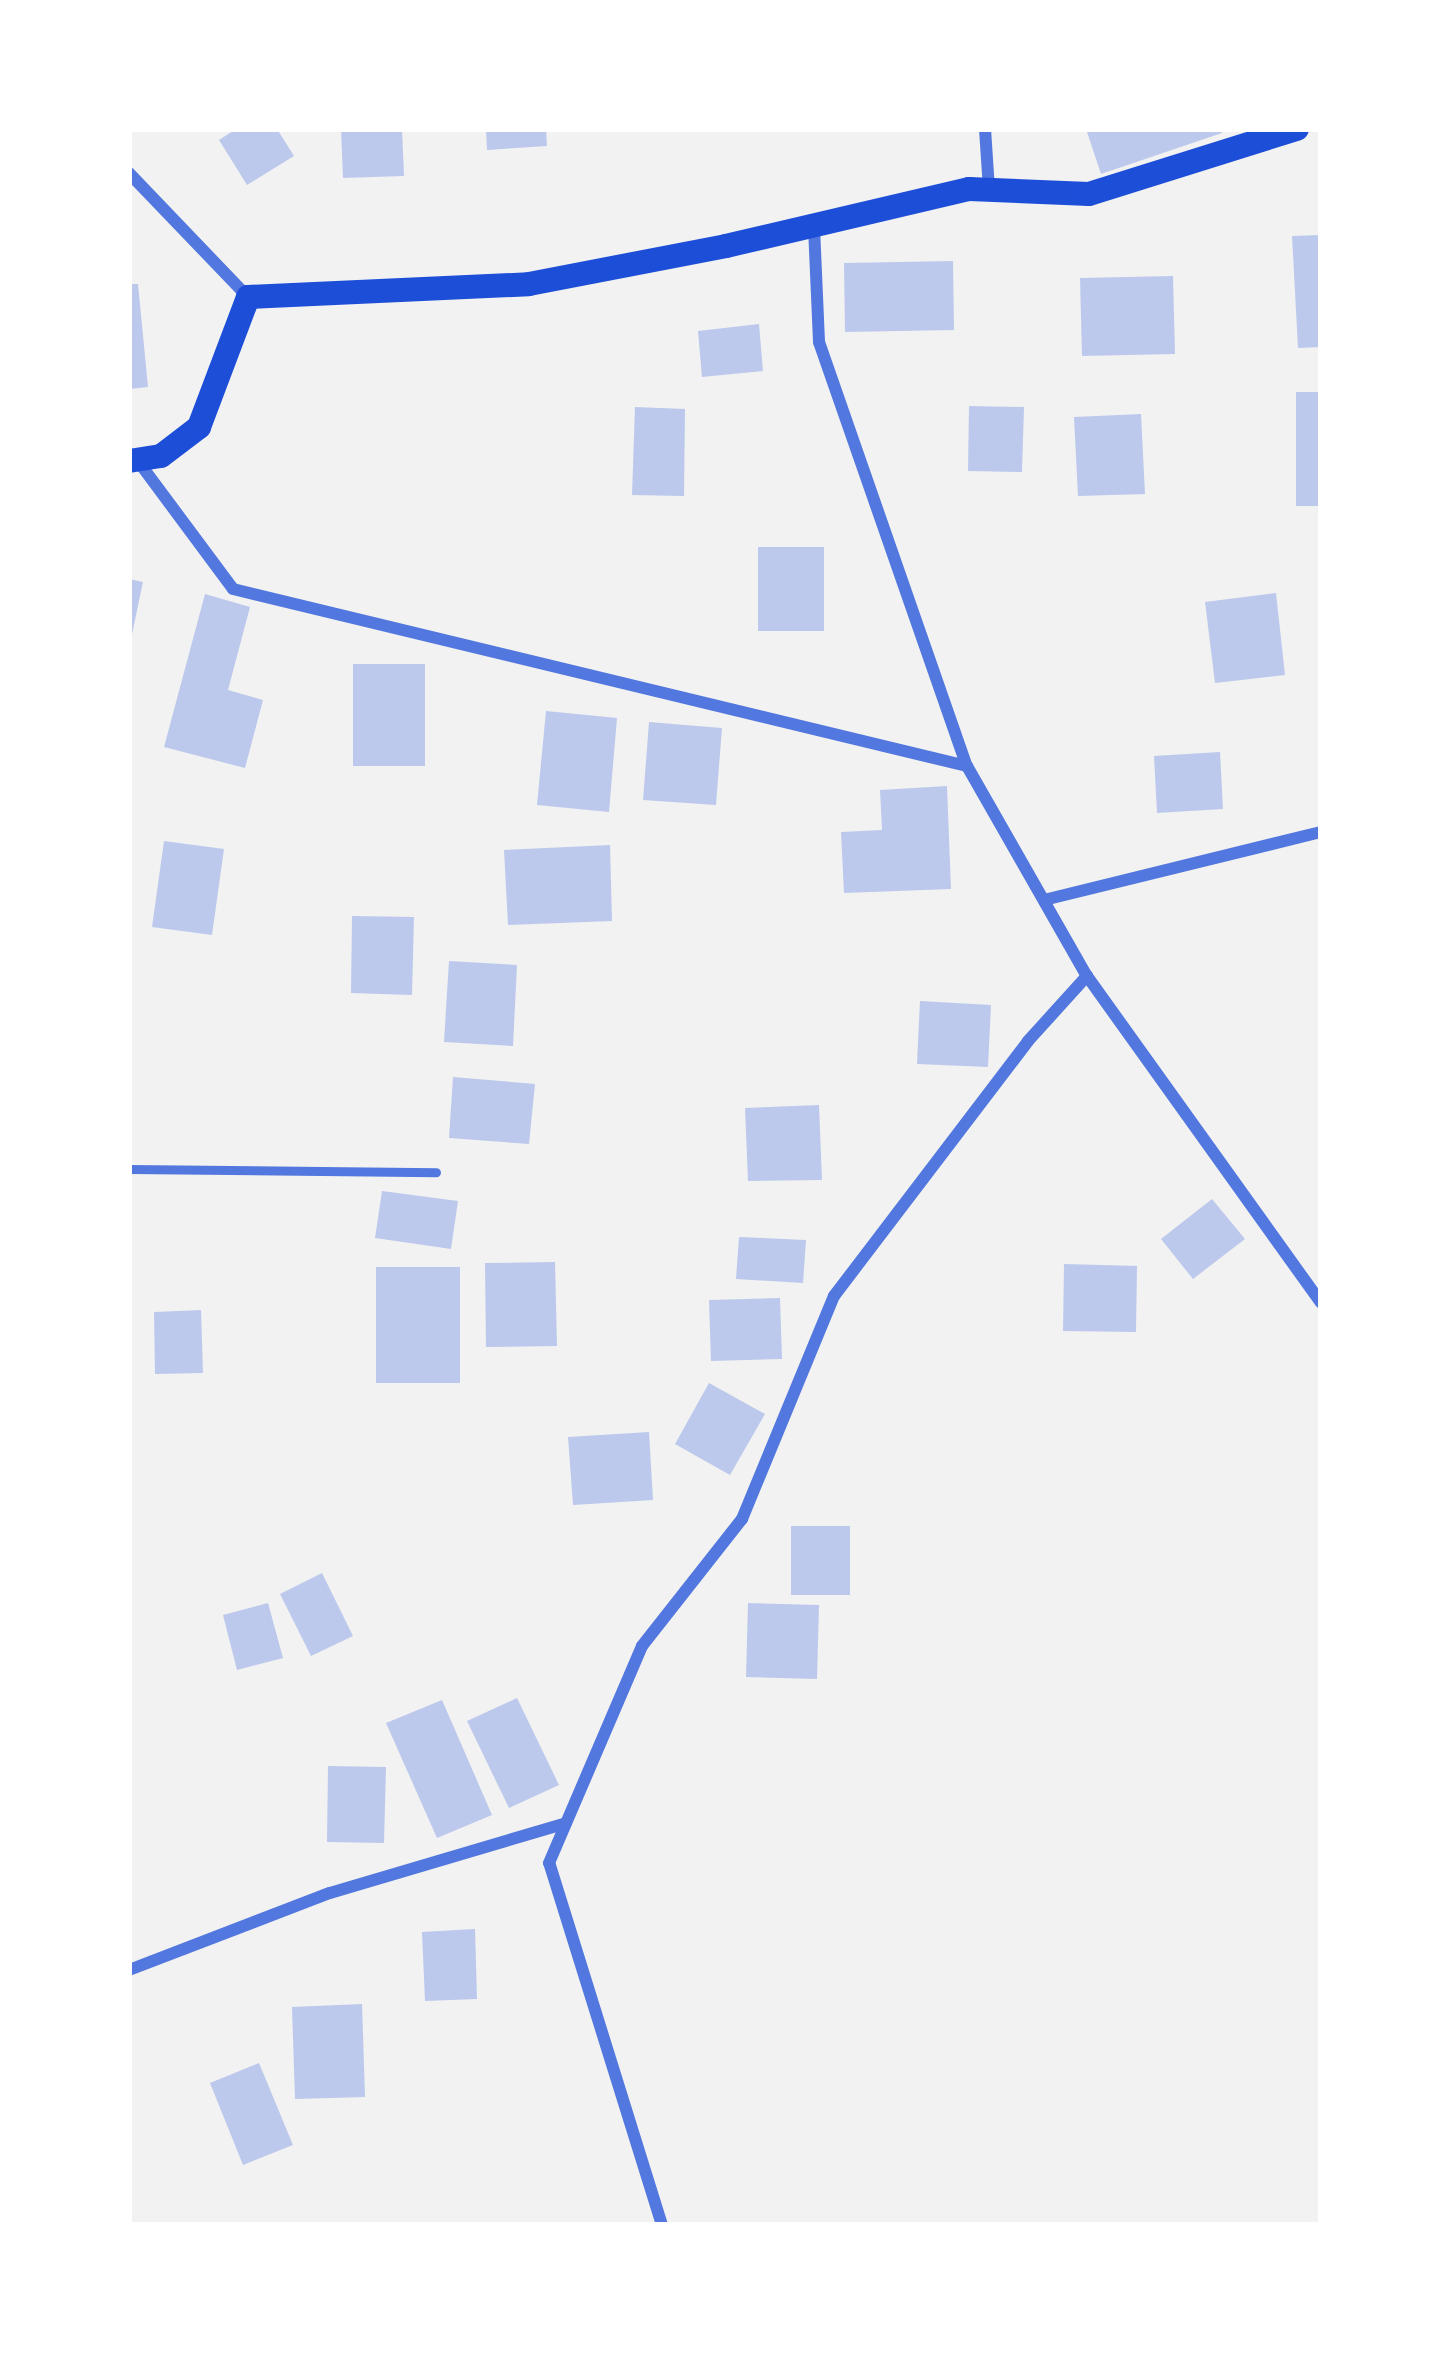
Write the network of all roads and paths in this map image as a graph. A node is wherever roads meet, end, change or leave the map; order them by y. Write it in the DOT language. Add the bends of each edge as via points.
graph roads {
  1 [pos="986,129"];
  2 [pos="1298,129"];
  3 [pos="129,173"];
  4 [pos="989,190"];
  5 [pos="814,226"];
  6 [pos="248,297"];
  7 [pos="134,461"];
  8 [pos="967,766"];
  9 [pos="1321,832"];
  10 [pos="1044,900"];
  11 [pos="1087,976"];
  12 [pos="129,1169"];
  13 [pos="436,1172"];
  14 [pos="1321,1303"];
  15 [pos="566,1823"];
  16 [pos="129,1970"];
  17 [pos="662,2225"];
  1 -- 4 [label="street"];
  2 -- 4 [label="main road" via="1089,194"];
  3 -- 6 [label="street"];
  4 -- 5 [label="main road"];
  5 -- 6 [label="main road" via="529,284"];
  5 -- 8 [label="street" via="819,343"];
  6 -- 7 [label="main road" via="199,427 161,456"];
  7 -- 8 [label="street" via="233,589"];
  8 -- 10 [label="street"];
  9 -- 10 [label="street"];
  10 -- 11 [label="street"];
  11 -- 14 [label="street"];
  11 -- 15 [label="street" via="834,1296 742,1519 642,1646"];
  12 -- 13 [label="lane"];
  15 -- 16 [label="street" via="330,1893"];
  15 -- 17 [label="street" via="549,1863"];
}
